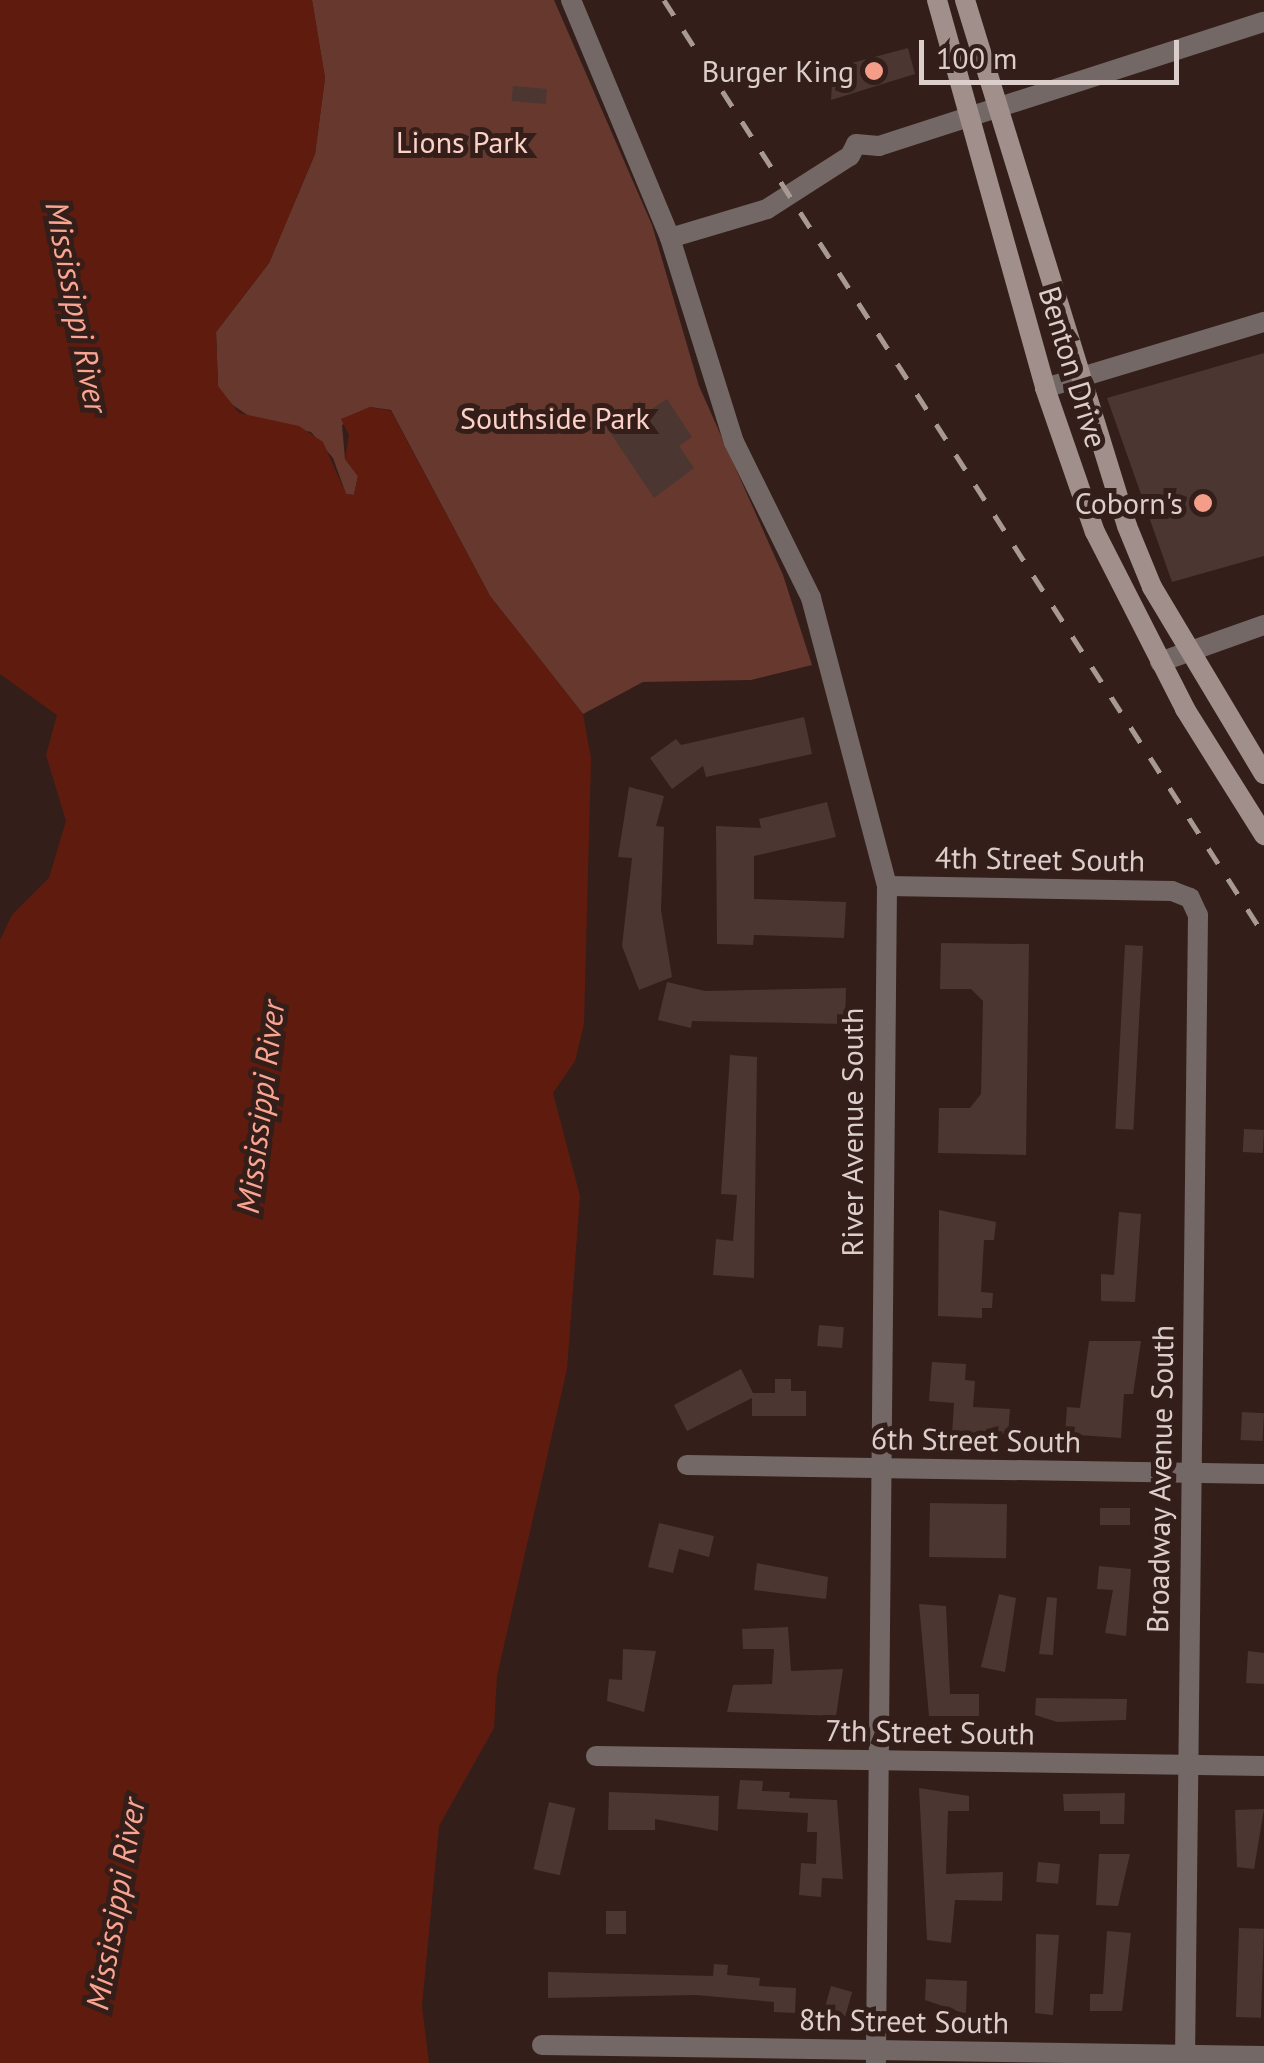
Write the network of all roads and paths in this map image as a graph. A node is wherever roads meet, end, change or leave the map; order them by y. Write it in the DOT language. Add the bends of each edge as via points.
graph roads {
  1 [pos="571,0"];
  2 [pos="936,0"];
  3 [pos="965,0"];
  4 [pos="1259,0"];
  5 [pos="1264,19"];
  6 [pos="998,107"];
  7 [pos="969,118"];
  8 [pos="670,238"];
  9 [pos="1264,322"];
  10 [pos="1078,379"];
  11 [pos="1045,388"];
  12 [pos="1264,624"];
  13 [pos="1186,647"];
  14 [pos="1160,662"];
  15 [pos="1264,774"];
  16 [pos="1264,835"];
  17 [pos="887,886"];
  18 [pos="1190,898"];
  19 [pos="687,1465"];
  20 [pos="880,1468"];
  21 [pos="1190,1473"];
  22 [pos="1264,1474"];
  23 [pos="596,1756"];
  24 [pos="879,1761"];
  25 [pos="1186,1765"];
  26 [pos="1264,1766"];
  27 [pos="542,2045"];
  28 [pos="1264,2056"];
  29 [pos="876,2057"];
  30 [pos="1185,2059"];
  1 -- 8 [label="street, River Avenue South"];
  2 -- 7 [label="main road, Benton Drive"];
  3 -- 6 [label="main road, Benton Drive"];
  4 -- 5 [label="street"];
  5 -- 6 [label="street"];
  6 -- 7 [label="street"];
  6 -- 10 [label="main road, Benton Drive"];
  7 -- 8 [label="street" via="879,146 856,144 850,156 767,208"];
  7 -- 11 [label="main road, Benton Drive"];
  8 -- 17 [label="street, River Avenue South" via="734,442 810,598"];
  9 -- 10 [label="street"];
  10 -- 11 [label="street"];
  10 -- 13 [label="main road, Benton Drive" via="1126,526"];
  11 -- 14 [label="main road, Benton Drive" via="1095,532"];
  12 -- 13 [label="street"];
  13 -- 14 [label="street"];
  13 -- 15 [label="main road, Benton Drive"];
  14 -- 16 [label="main road, Benton Drive"];
  17 -- 18 [label="street, 4th Street South" via="1172,891"];
  17 -- 20 [label="street, River Avenue South"];
  18 -- 21 [label="street, Broadway Avenue South" via="1198,915"];
  19 -- 20 [label="street, 6th Street South"];
  20 -- 21 [label="street, 6th Street South"];
  20 -- 24 [label="street, River Avenue South"];
  21 -- 22 [label="street, 6th Street South"];
  21 -- 25 [label="street, Broadway Avenue South"];
  23 -- 24 [label="street, 7th Street South"];
  24 -- 25 [label="street, 7th Street South"];
  24 -- 29 [label="street, River Avenue South"];
  25 -- 26 [label="street, 7th Street South"];
  25 -- 30 [label="street, Broadway Avenue South"];
  27 -- 29 [label="street, 8th Street South"];
  28 -- 30 [label="street, 8th Street South"];
  29 -- 30 [label="street, 8th Street South"];
}
